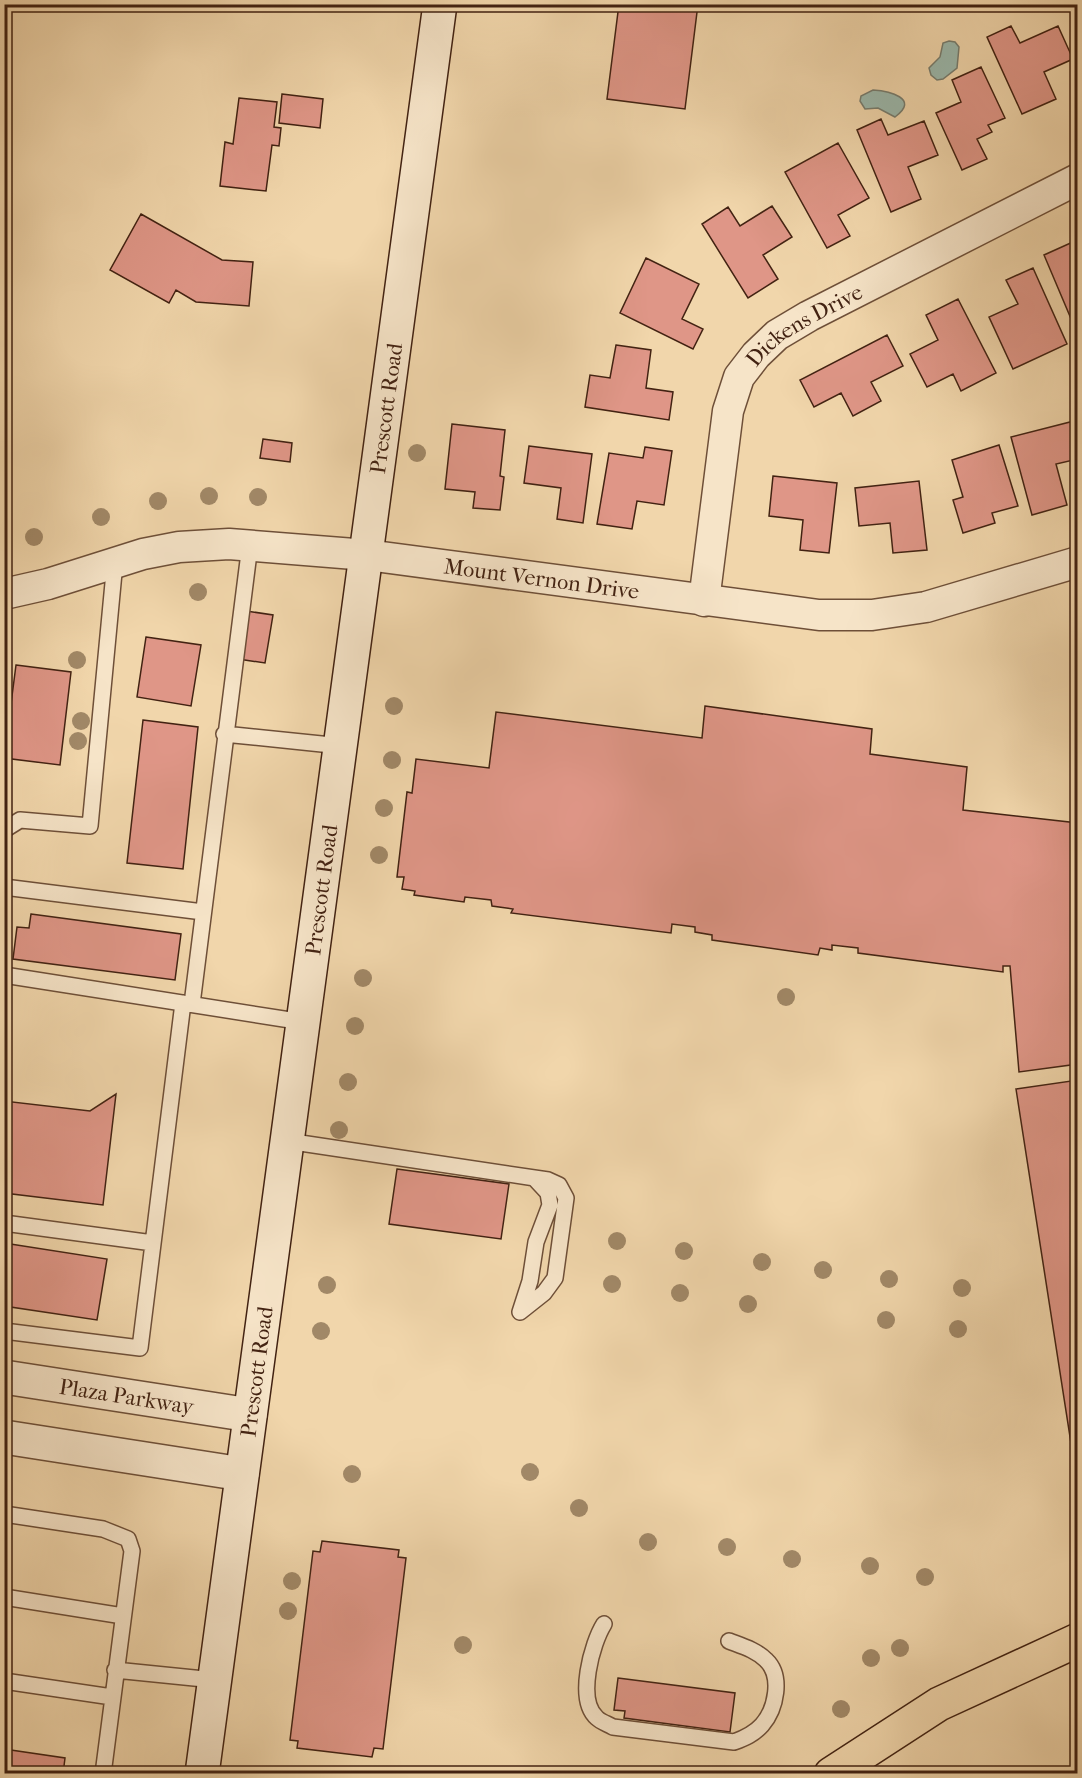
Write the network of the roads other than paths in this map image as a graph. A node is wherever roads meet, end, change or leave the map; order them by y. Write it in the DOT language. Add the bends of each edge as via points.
graph roads {
  1 [pos="441,4"];
  2 [pos="1077,179"];
  3 [pos="250,545"];
  4 [pos="367,555"];
  5 [pos="115,562"];
  6 [pos="1077,562"];
  7 [pos="4,594"];
  8 [pos="704,601"];
  9 [pos="224,734"];
  10 [pos="341,746"];
  11 [pos="4,830"];
  12 [pos="4,887"];
  13 [pos="203,912"];
  14 [pos="4,975"];
  15 [pos="187,1004"];
  16 [pos="303,1022"];
  17 [pos="287,1141"];
  18 [pos="535,1179"];
  19 [pos="4,1223"];
  20 [pos="153,1243"];
  21 [pos="4,1331"];
  22 [pos="4,1377"];
  23 [pos="250,1414"];
  24 [pos="4,1437"];
  25 [pos="242,1474"];
  26 [pos="4,1514"];
  27 [pos="4,1597"];
  28 [pos="123,1616"];
  29 [pos="604,1624"];
  30 [pos="1077,1640"];
  31 [pos="729,1641"];
  32 [pos="115,1670"];
  33 [pos="214,1680"];
  34 [pos="4,1681"];
  35 [pos="112,1696"];
  36 [pos="103,1773"];
  37 [pos="202,1773"];
  38 [pos="831,1773"];
  1 -- 4 [label="main road, Prescott Road"];
  2 -- 8 [label="street, Dickens Drive" via="809,316 777,335 756,355 740,377 728,411"];
  3 -- 4 [label="street, Mount Vernon Drive"];
  3 -- 5 [label="street, Mount Vernon Drive" via="179,547"];
  3 -- 9 [label="lane"];
  4 -- 8 [label="street, Mount Vernon Drive"];
  4 -- 10 [label="main road, Prescott Road"];
  5 -- 7 [label="street, Mount Vernon Drive"];
  5 -- 11 [label="lane" via="90,826 20,820"];
  6 -- 8 [label="street, Mount Vernon Drive" via="935,605 872,615 819,615"];
  9 -- 10 [label="lane"];
  9 -- 13 [label="lane"];
  10 -- 16 [label="main road, Prescott Road"];
  12 -- 13 [label="lane"];
  13 -- 15 [label="lane"];
  14 -- 15 [label="lane"];
  15 -- 16 [label="lane"];
  15 -- 20 [label="lane"];
  16 -- 17 [label="main road, Prescott Road"];
  17 -- 18 [label="lane"];
  17 -- 23 [label="main road, Prescott Road"];
  18 -- 18 [label="lane" via="559,1185 563,1190 564,1218 555,1278 544,1293 520,1312 536,1242 550,1205 548,1193"];
  19 -- 20 [label="lane"];
  20 -- 21 [label="lane" via="140,1348"];
  22 -- 23 [label="main road, Plaza Parkway"];
  23 -- 25 [label="main road, Prescott Road"];
  24 -- 25 [label="main road"];
  25 -- 33 [label="main road, Prescott Road"];
  26 -- 28 [label="lane" via="103,1529 128,1539 132,1551"];
  27 -- 28 [label="lane"];
  28 -- 32 [label="lane"];
  29 -- 31 [label="lane" via="594,1640 587,1684 588,1704 596,1717 613,1726 734,1742 763,1725 773,1707 776,1678 768,1662"];
  30 -- 38 [label="main road" via="939,1704"];
  32 -- 33 [label="lane"];
  32 -- 35 [label="lane"];
  33 -- 37 [label="main road, Prescott Road"];
  34 -- 35 [label="lane"];
  35 -- 36 [label="lane"];
}
